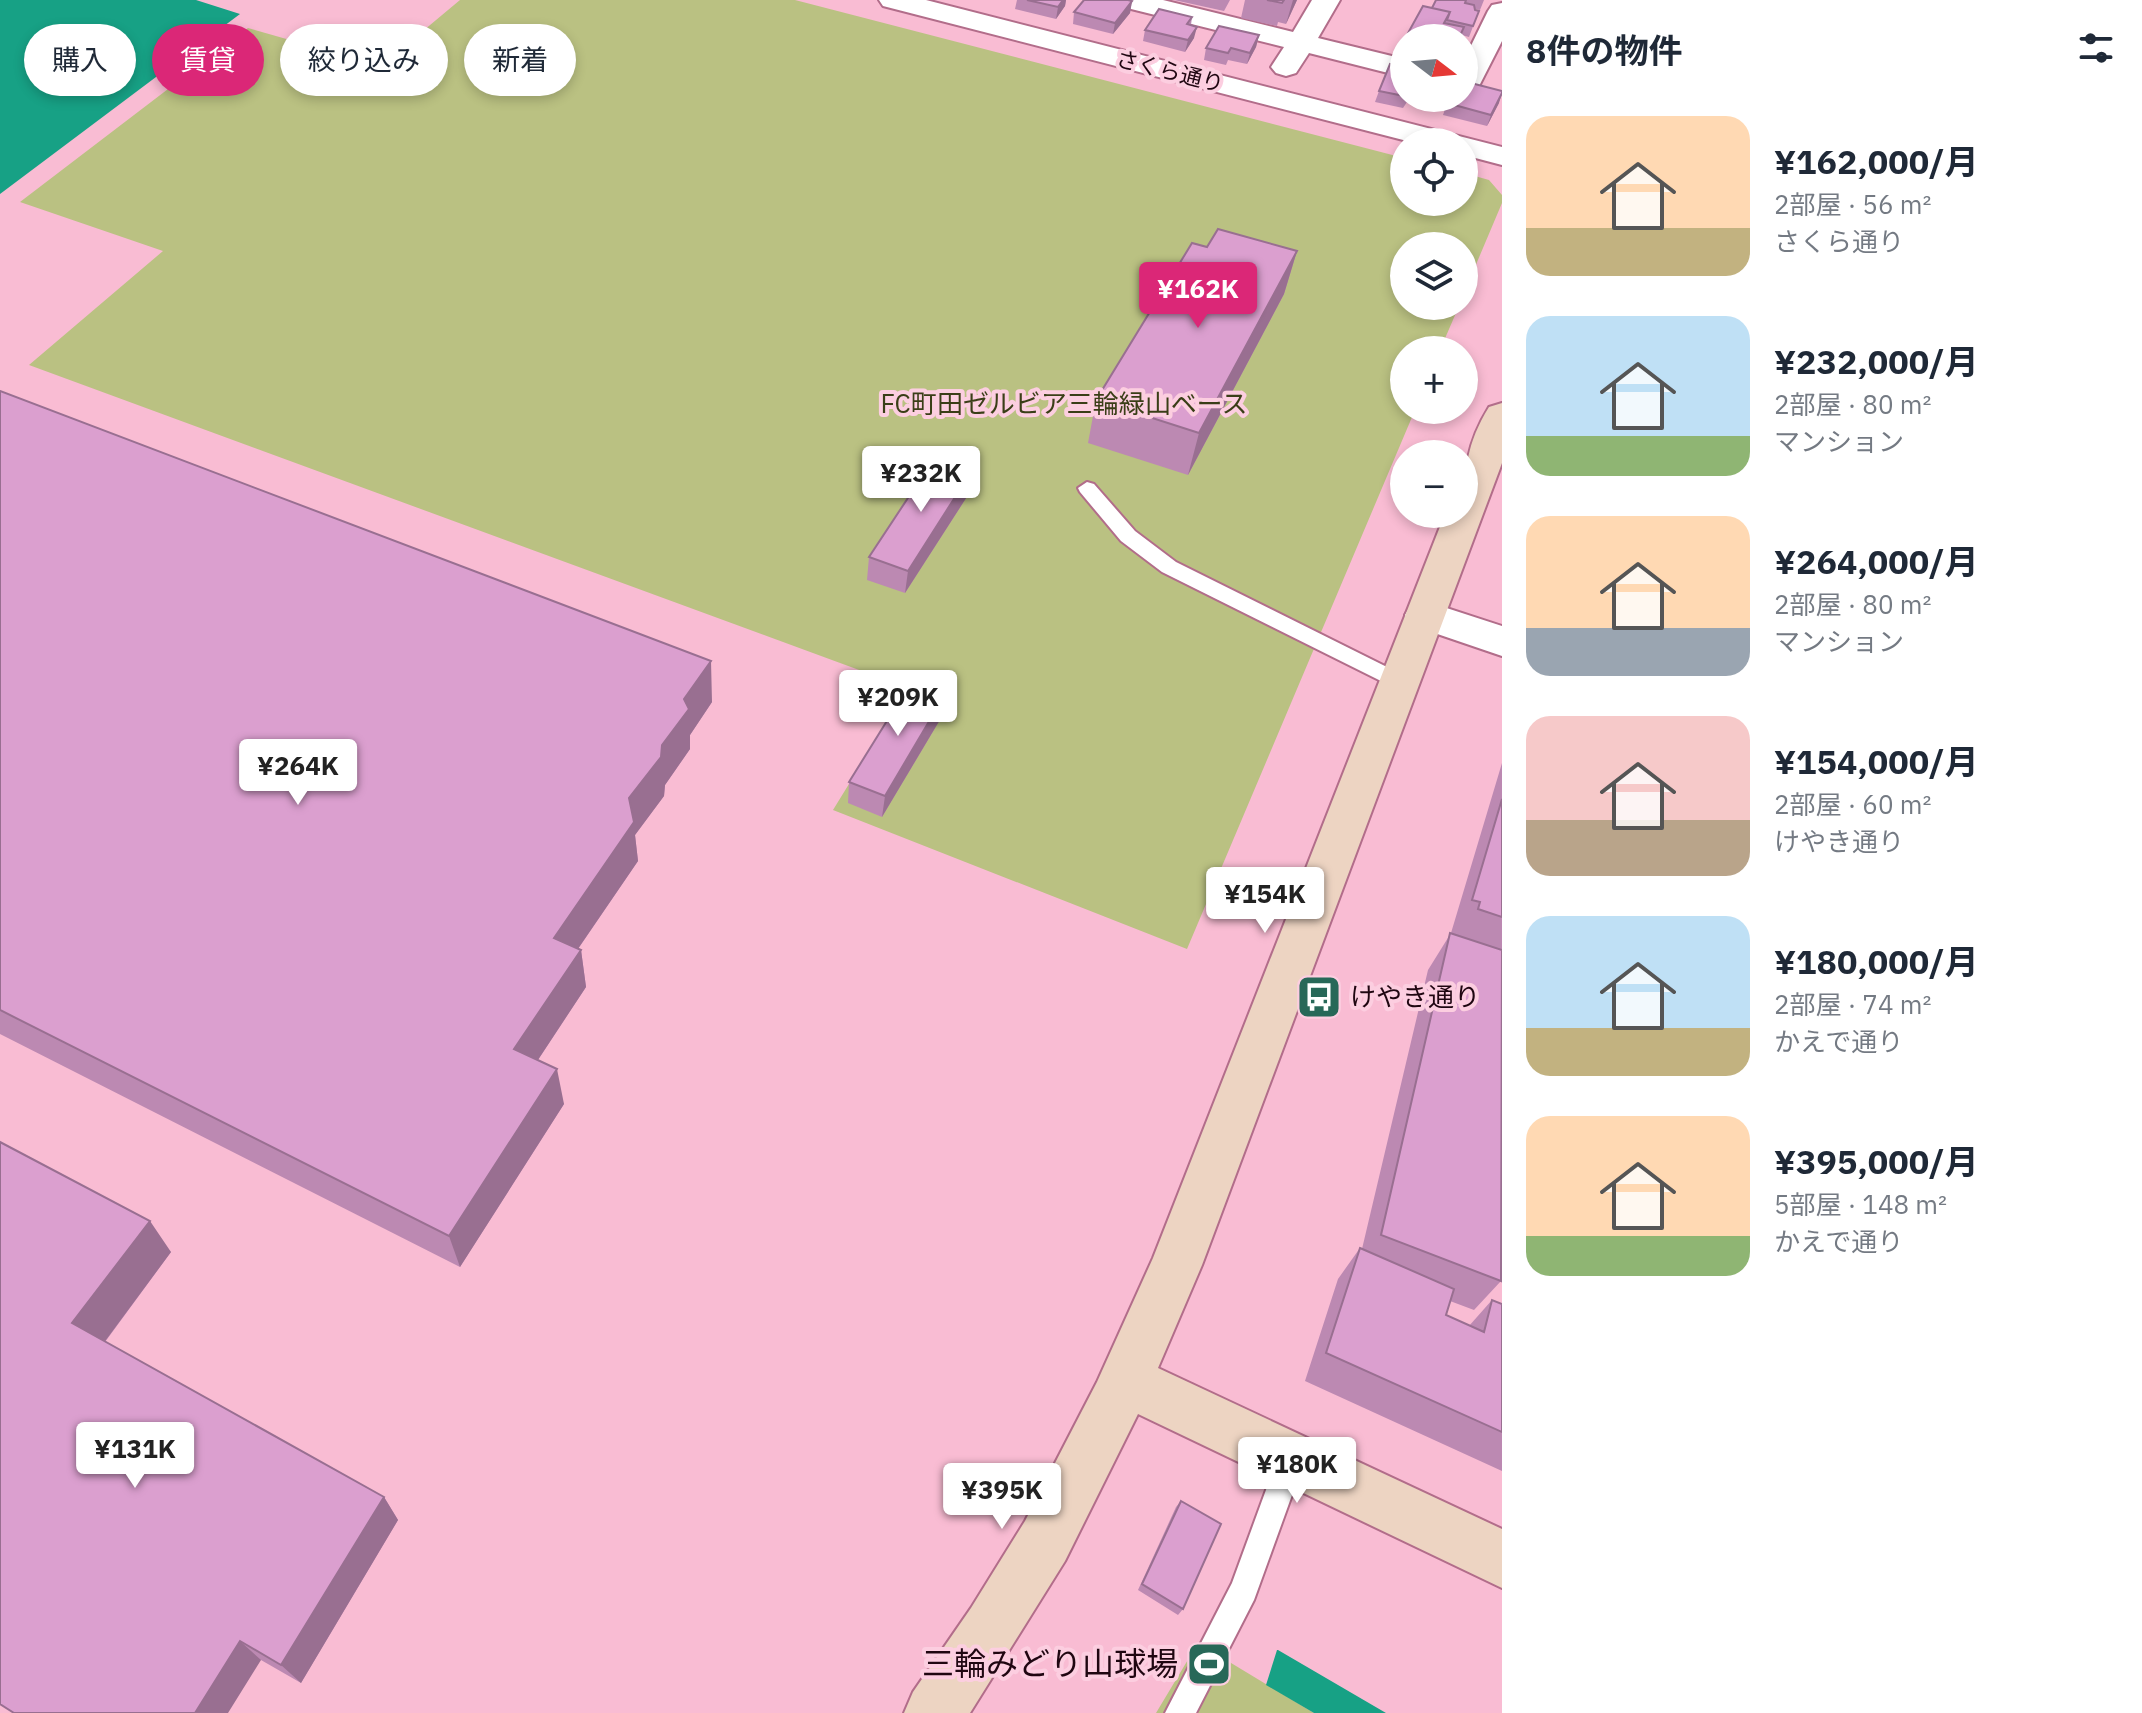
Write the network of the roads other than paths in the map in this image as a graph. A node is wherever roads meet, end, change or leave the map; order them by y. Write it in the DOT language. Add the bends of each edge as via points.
graph roads {
  1 [pos="893,0"];
  2 [pos="1133,0"];
  3 [pos="1326,0"];
  4 [pos="1502,11"];
  5 [pos="1300,42"];
  6 [pos="1478,61"];
  7 [pos="1390,64"];
  8 [pos="1268,96"];
  9 [pos="1393,128"];
  10 [pos="1478,150"];
  11 [pos="1502,156"];
  12 [pos="1502,415"];
  13 [pos="1478,478"];
  14 [pos="1087,488"];
  15 [pos="1459,528"];
  16 [pos="1425,615"];
  17 [pos="1502,641"];
  18 [pos="1400,682"];
  19 [pos="1125,1380"];
  20 [pos="1291,1459"];
  21 [pos="1502,1559"];
  22 [pos="934,1713"];
  23 [pos="1180,1713"];
  1 -- 8 [label="street, さくら通り"];
  2 -- 5 [label="street"];
  3 -- 5 [label="street"];
  4 -- 6 [label="street"];
  5 -- 7 [label="street"];
  5 -- 8 [label="street"];
  8 -- 9 [label="street, さくら通り"];
  10 -- 11 [label="street"];
  12 -- 13 [label="street"];
  14 -- 18 [label="lane" via="1128,536 1169,567"];
  15 -- 16 [label="street"];
  16 -- 17 [label="street"];
  16 -- 18 [label="street"];
  18 -- 19 [label="street" via="1176,1265"];
  19 -- 20 [label="street"];
  19 -- 22 [label="street" via="1079,1480 985,1641"];
  20 -- 21 [label="street"];
  20 -- 23 [label="lane" via="1244,1590"];
}
